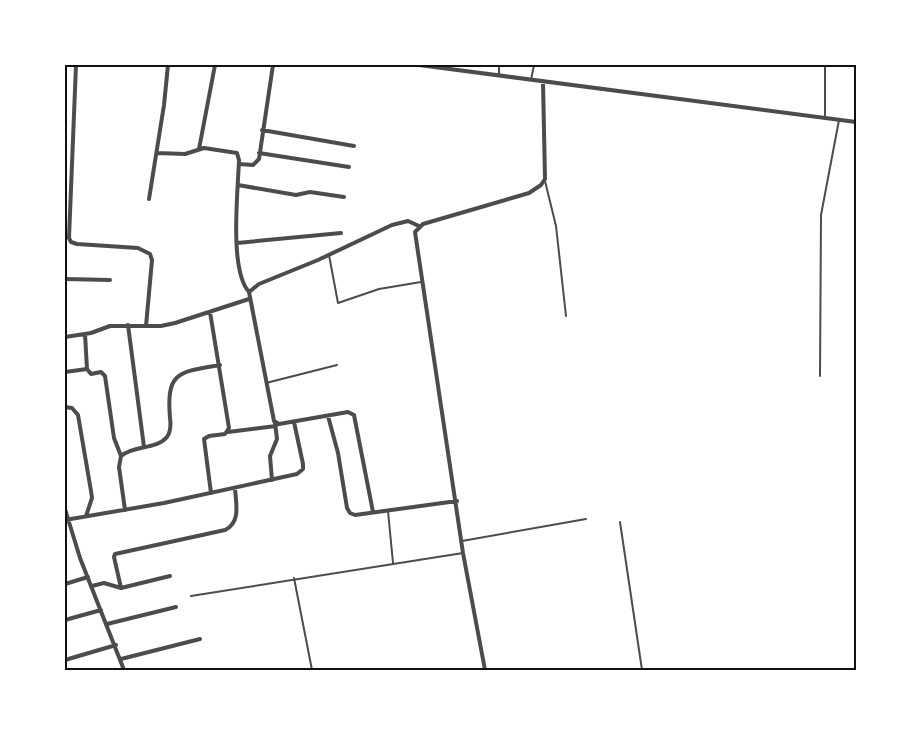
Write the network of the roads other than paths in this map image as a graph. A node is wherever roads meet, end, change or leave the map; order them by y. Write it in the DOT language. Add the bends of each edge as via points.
graph roads {
  1 [pos="76,65"];
  2 [pos="168,65"];
  3 [pos="215,65"];
  4 [pos="273,65"];
  5 [pos="419,65"];
  6 [pos="499,65"];
  7 [pos="534,65"];
  8 [pos="825,65"];
  9 [pos="434,66"];
  10 [pos="499,75"];
  11 [pos="532,80"];
  12 [pos="543,82"];
  13 [pos="825,117"];
  14 [pos="839,120"];
  15 [pos="856,122"];
  16 [pos="262,130"];
  17 [pos="354,146"];
  18 [pos="199,149"];
  19 [pos="157,153"];
  20 [pos="259,153"];
  21 [pos="239,164"];
  22 [pos="349,167"];
  23 [pos="545,178"];
  24 [pos="238,185"];
  25 [pos="65,193"];
  26 [pos="70,193"];
  27 [pos="344,197"];
  28 [pos="149,199"];
  29 [pos="419,226"];
  30 [pos="341,233"];
  31 [pos="237,243"];
  32 [pos="329,255"];
  33 [pos="65,279"];
  34 [pos="110,280"];
  35 [pos="423,282"];
  36 [pos="249,292"];
  37 [pos="249,299"];
  38 [pos="210,312"];
  39 [pos="566,316"];
  40 [pos="128,325"];
  41 [pos="146,326"];
  42 [pos="85,334"];
  43 [pos="65,337"];
  44 [pos="220,365"];
  45 [pos="337,365"];
  46 [pos="87,369"];
  47 [pos="65,372"];
  48 [pos="820,376"];
  49 [pos="266,383"];
  50 [pos="65,407"];
  51 [pos="328,416"];
  52 [pos="294,422"];
  53 [pos="276,424"];
  54 [pos="228,432"];
  55 [pos="144,447"];
  56 [pos="121,456"];
  57 [pos="272,480"];
  58 [pos="235,488"];
  59 [pos="211,493"];
  60 [pos="457,501"];
  61 [pos="65,509"];
  62 [pos="125,510"];
  63 [pos="388,511"];
  64 [pos="373,512"];
  65 [pos="86,516"];
  66 [pos="586,519"];
  67 [pos="67,520"];
  68 [pos="620,522"];
  69 [pos="462,540"];
  70 [pos="463,553"];
  71 [pos="393,563"];
  72 [pos="170,576"];
  73 [pos="88,577"];
  74 [pos="294,578"];
  75 [pos="65,584"];
  76 [pos="92,586"];
  77 [pos="121,588"];
  78 [pos="191,596"];
  79 [pos="176,607"];
  80 [pos="101,610"];
  81 [pos="65,620"];
  82 [pos="107,624"];
  83 [pos="200,639"];
  84 [pos="116,645"];
  85 [pos="65,658"];
  86 [pos="121,659"];
  87 [pos="124,670"];
  88 [pos="312,670"];
  89 [pos="485,670"];
  90 [pos="642,670"];
  1 -- 26 [label="street"];
  2 -- 19 [label="street"];
  3 -- 18 [label="street"];
  4 -- 16 [label="street"];
  5 -- 9 [label="street"];
  6 -- 10 [label="lane"];
  7 -- 11 [label="lane"];
  8 -- 13 [label="lane"];
  9 -- 10 [label="street"];
  10 -- 11 [label="street"];
  11 -- 12 [label="street"];
  12 -- 13 [label="street"];
  12 -- 23 [label="street"];
  13 -- 14 [label="street"];
  14 -- 15 [label="street"];
  14 -- 48 [label="lane" via="821,215"];
  16 -- 17 [label="street"];
  16 -- 20 [label="street"];
  18 -- 19 [label="street" via="186,154"];
  18 -- 21 [label="street" via="234,151 239,156"];
  19 -- 28 [label="street"];
  20 -- 21 [label="street" via="257,163"];
  20 -- 22 [label="street"];
  21 -- 24 [label="street"];
  23 -- 29 [label="street" via="529,193"];
  23 -- 39 [label="lane" via="556,226"];
  24 -- 27 [label="street" via="296,195 310,192"];
  24 -- 31 [label="street"];
  25 -- 26 [label="street"];
  26 -- 41 [label="street" via="71,242 138,248 150,254"];
  29 -- 32 [label="street" via="402,221"];
  29 -- 35 [label="street" via="415,238"];
  30 -- 31 [label="street"];
  31 -- 36 [label="street" via="241,278"];
  32 -- 35 [label="lane" via="338,303 379,288"];
  32 -- 36 [label="street" via="259,284"];
  33 -- 34 [label="street"];
  35 -- 60 [label="street"];
  36 -- 37 [label="street"];
  37 -- 38 [label="street"];
  37 -- 49 [label="street"];
  38 -- 41 [label="street" via="175,323"];
  38 -- 44 [label="street"];
  40 -- 41 [label="street"];
  40 -- 42 [label="street" via="110,326"];
  40 -- 55 [label="street"];
  42 -- 43 [label="street"];
  42 -- 46 [label="street"];
  44 -- 54 [label="street"];
  44 -- 55 [label="street" via="180,374 169,392 171,428 162,441"];
  45 -- 49 [label="lane"];
  46 -- 47 [label="street"];
  46 -- 56 [label="street" via="91,374 101,372 106,376 114,438"];
  49 -- 53 [label="street"];
  50 -- 65 [label="street" via="72,408 78,415 92,498"];
  51 -- 52 [label="street"];
  51 -- 64 [label="street" via="347,508 350,514 355,515"];
  51 -- 64 [label="street" via="351,413 356,418"];
  52 -- 53 [label="street"];
  52 -- 57 [label="street" via="303,469 297,474"];
  53 -- 54 [label="street"];
  53 -- 57 [label="street" via="277,439 270,456"];
  54 -- 59 [label="street" via="204,439"];
  55 -- 56 [label="street"];
  56 -- 62 [label="street"];
  57 -- 58 [label="street"];
  58 -- 59 [label="street"];
  58 -- 77 [label="street" via="236,516 230,528 115,554"];
  59 -- 62 [label="street"];
  60 -- 63 [label="street"];
  60 -- 69 [label="street"];
  61 -- 67 [label="street"];
  62 -- 65 [label="street"];
  63 -- 64 [label="street"];
  63 -- 71 [label="lane"];
  65 -- 67 [label="street"];
  66 -- 69 [label="lane"];
  67 -- 73 [label="street"];
  68 -- 90 [label="lane"];
  69 -- 70 [label="street"];
  70 -- 71 [label="lane"];
  70 -- 89 [label="street"];
  71 -- 74 [label="lane"];
  72 -- 77 [label="street"];
  73 -- 75 [label="street"];
  73 -- 76 [label="street"];
  74 -- 78 [label="lane"];
  74 -- 88 [label="lane"];
  76 -- 77 [label="street" via="104,582"];
  76 -- 80 [label="street"];
  79 -- 82 [label="street"];
  80 -- 81 [label="street"];
  80 -- 82 [label="street"];
  82 -- 84 [label="street"];
  83 -- 86 [label="street"];
  84 -- 85 [label="street"];
  84 -- 86 [label="street"];
  86 -- 87 [label="street"];
}
